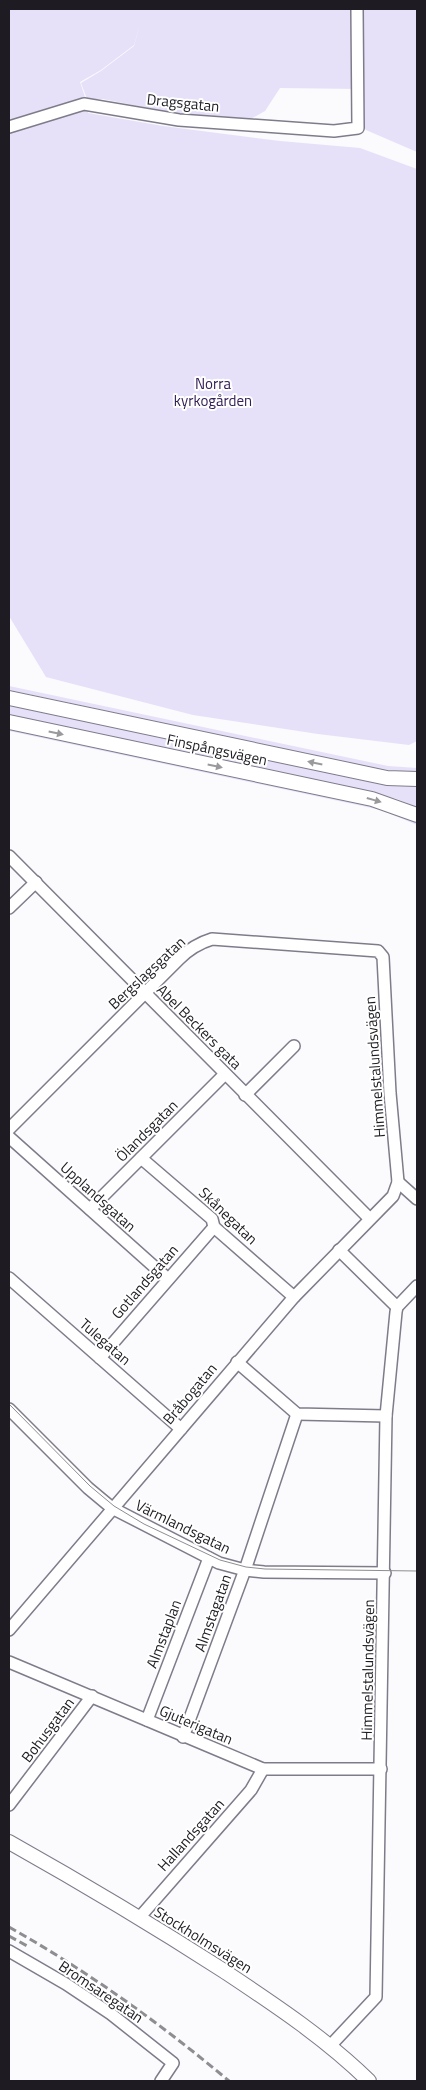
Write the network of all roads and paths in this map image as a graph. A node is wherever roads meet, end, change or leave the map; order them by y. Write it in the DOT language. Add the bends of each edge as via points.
graph roads {
  1 [pos="358,9"];
  2 [pos="9,127"];
  3 [pos="9,698"];
  4 [pos="9,722"];
  5 [pos="417,779"];
  6 [pos="417,814"];
  7 [pos="9,856"];
  8 [pos="36,882"];
  9 [pos="9,908"];
  10 [pos="378,951"];
  11 [pos="144,994"];
  12 [pos="294,1046"];
  13 [pos="224,1075"];
  14 [pos="245,1095"];
  15 [pos="9,1129"];
  16 [pos="9,1137"];
  17 [pos="141,1158"];
  18 [pos="398,1182"];
  19 [pos="417,1199"];
  20 [pos="90,1209"];
  21 [pos="369,1218"];
  22 [pos="214,1227"];
  23 [pos="338,1250"];
  24 [pos="9,1278"];
  25 [pos="168,1279"];
  26 [pos="417,1286"];
  27 [pos="294,1297"];
  28 [pos="397,1307"];
  29 [pos="100,1358"];
  30 [pos="238,1362"];
  31 [pos="9,1409"];
  32 [pos="297,1414"];
  33 [pos="386,1416"];
  34 [pos="181,1428"];
  35 [pos="112,1508"];
  36 [pos="209,1558"];
  37 [pos="245,1570"];
  38 [pos="385,1573"];
  39 [pos="9,1630"];
  40 [pos="9,1662"];
  41 [pos="92,1696"];
  42 [pos="147,1720"];
  43 [pos="184,1737"];
  44 [pos="381,1769"];
  45 [pos="263,1770"];
  46 [pos="9,1805"];
  47 [pos="9,1842"];
  48 [pos="139,1918"];
  49 [pos="9,1951"];
  50 [pos="330,2045"];
  51 [pos="162,2081"];
  52 [pos="369,2081"];
  1 -- 2 [label="street, Dragsgatan" via="358,128 334,131 179,120 84,104"];
  5 -- 3 [label="main road, Finspångsvägen, one-way" via="387,778"];
  4 -- 6 [label="main road, Finspångsvägen, one-way" via="372,799"];
  7 -- 8 [label="street, Abel Beckers gata"];
  8 -- 9 [label="street"];
  8 -- 11 [label="street, Abel Beckers gata"];
  10 -- 11 [label="street, Bergslagsgatan" via="212,939 189,950"];
  10 -- 18 [label="street, Himmelstalundsvägen" via="383,957"];
  11 -- 13 [label="street, Abel Beckers gata"];
  11 -- 15 [label="street, Bergslagsgatan"];
  12 -- 14 [label="street"];
  13 -- 14 [label="street, Abel Beckers gata"];
  13 -- 17 [label="street, Ölandsgatan"];
  14 -- 21 [label="street, Abel Beckers gata"];
  16 -- 20 [label="street, Upplandsgatan"];
  17 -- 20 [label="street, Ölandsgatan"];
  17 -- 22 [label="street, Skånegatan" via="212,1219"];
  18 -- 19 [label="street"];
  18 -- 21 [label="street, Bråbogatan" via="393,1196"];
  20 -- 25 [label="street, Upplandsgatan"];
  21 -- 23 [label="street, Bråbogatan"];
  22 -- 25 [label="street, Gotlandsgatan"];
  22 -- 27 [label="street, Skånegatan"];
  23 -- 27 [label="street, Bråbogatan"];
  23 -- 28 [label="street"];
  24 -- 29 [label="street, Tulegatan"];
  25 -- 29 [label="street, Gotlandsgatan"];
  26 -- 28 [label="street"];
  27 -- 30 [label="street, Bråbogatan"];
  28 -- 33 [label="street, Himmelstalundsvägen"];
  29 -- 34 [label="street, Tulegatan"];
  30 -- 32 [label="street"];
  30 -- 34 [label="street, Bråbogatan"];
  31 -- 35 [label="street, Värmlandsgatan"];
  32 -- 33 [label="street"];
  32 -- 37 [label="street, Almstagatan"];
  33 -- 38 [label="street, Himmelstalundsvägen"];
  34 -- 35 [label="street, Bråbogatan"];
  35 -- 36 [label="street, Värmlandsgatan"];
  35 -- 39 [label="street, Bråbogatan"];
  36 -- 37 [label="street, Värmlandsgatan"];
  36 -- 42 [label="street, Almstaplan"];
  37 -- 38 [label="street, Värmlandsgatan"];
  37 -- 43 [label="street, Almstagatan"];
  38 -- 44 [label="street, Himmelstalundsvägen"];
  40 -- 41 [label="street, Gjuterigatan"];
  41 -- 42 [label="street, Gjuterigatan"];
  41 -- 46 [label="street, Bohusgatan"];
  42 -- 43 [label="street, Gjuterigatan"];
  43 -- 45 [label="street, Gjuterigatan"];
  44 -- 45 [label="street, Gjuterigatan"];
  44 -- 50 [label="street, Himmelstalundsvägen" via="376,1997"];
  45 -- 48 [label="street, Hallandsgatan" via="251,1790"];
  47 -- 48 [label="main road, Stockholmsvägen"];
  48 -- 50 [label="main road, Stockholmsvägen" via="266,1999"];
  49 -- 51 [label="street, Bromsaregatan" via="112,2014 173,2063"];
  50 -- 52 [label="main road, Stockholmsvägen"];
}
